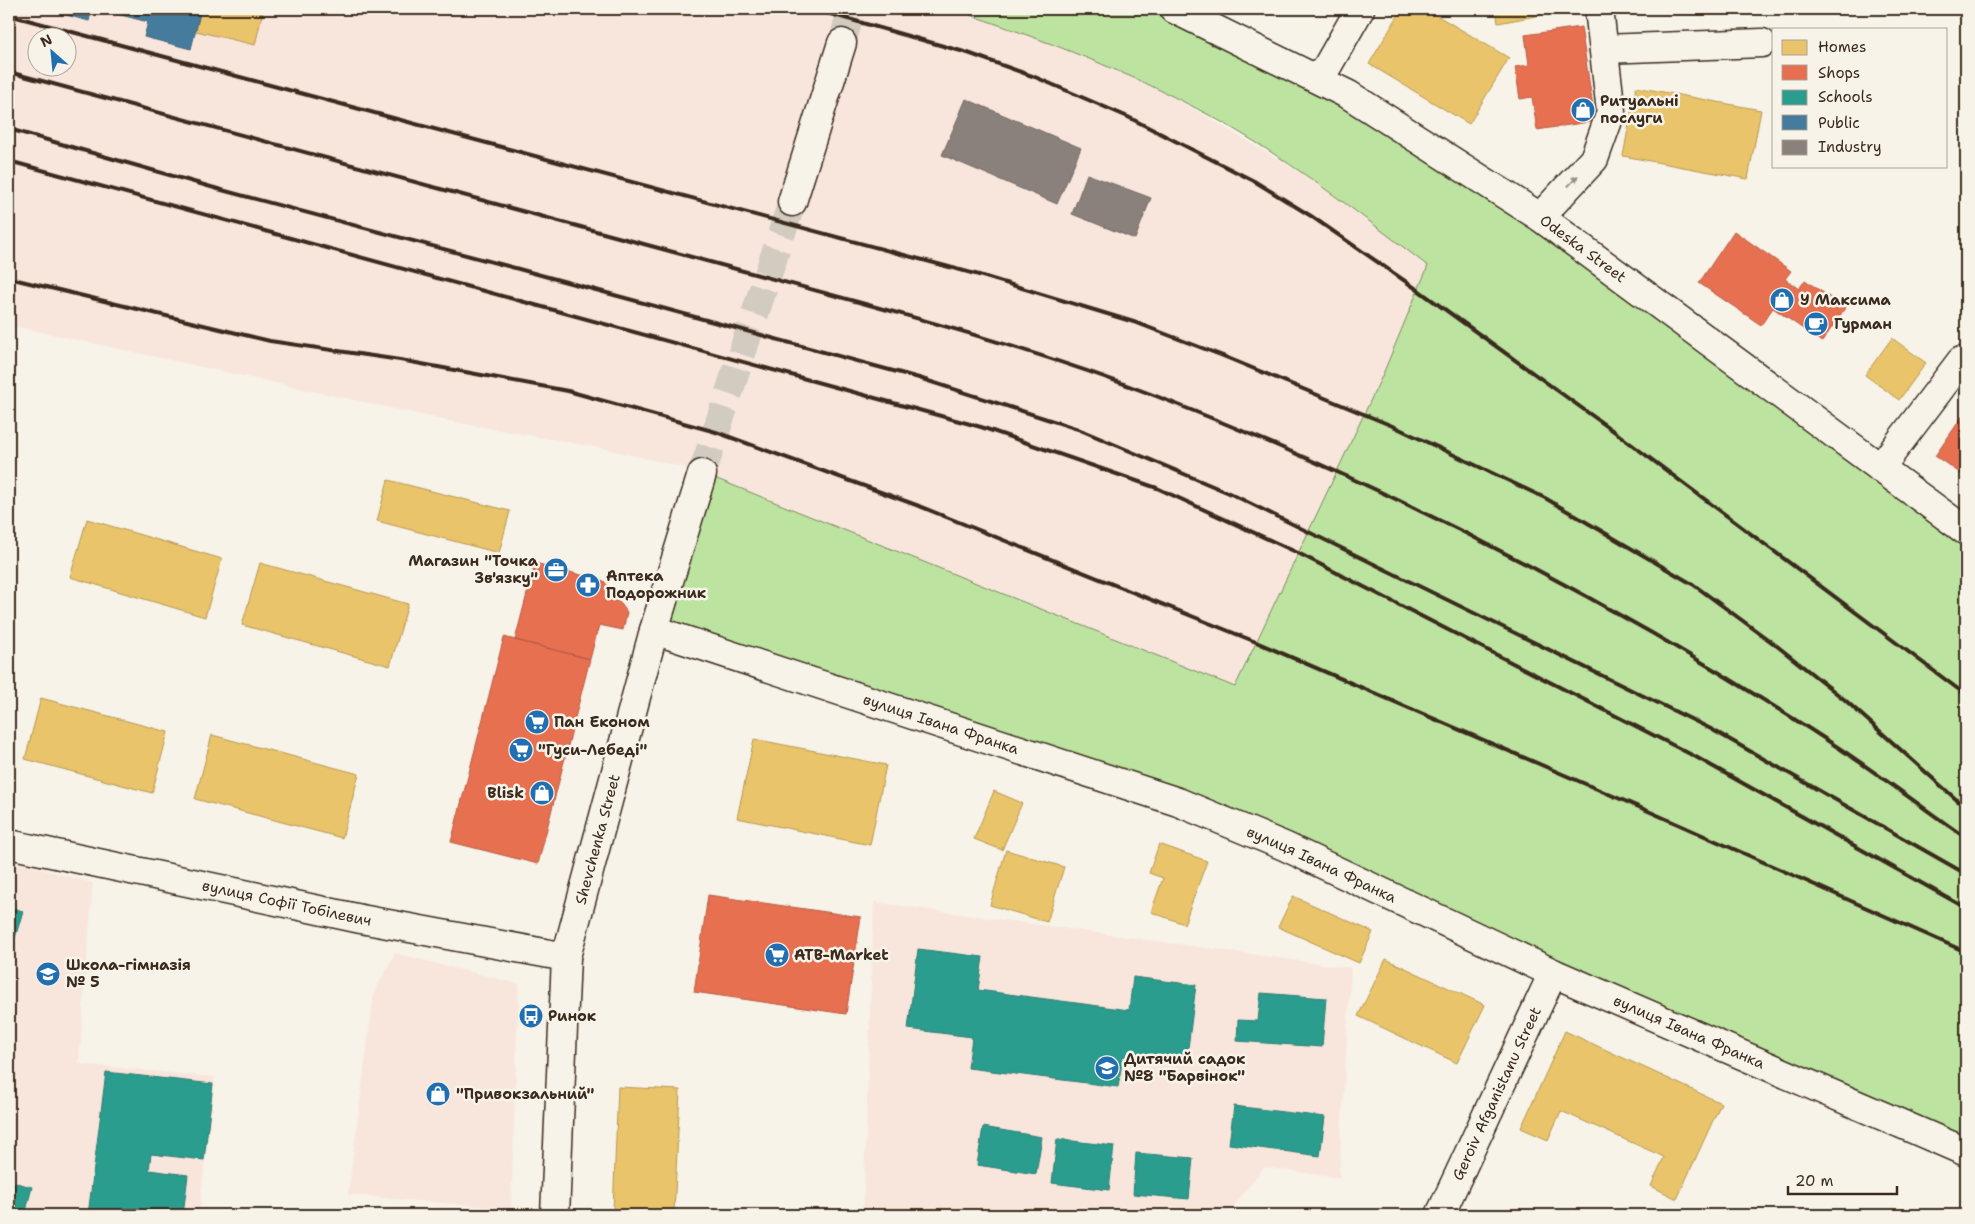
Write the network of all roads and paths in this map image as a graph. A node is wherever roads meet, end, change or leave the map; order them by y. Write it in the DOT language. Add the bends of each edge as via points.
graph roads {
  1 [pos="1174,9"];
  2 [pos="1360,9"];
  3 [pos="1599,9"];
  4 [pos="842,43"];
  5 [pos="1762,43"];
  6 [pos="1604,49"];
  7 [pos="1318,79"];
  8 [pos="792,202"];
  9 [pos="1540,217"];
  10 [pos="1961,361"];
  11 [pos="1880,468"];
  12 [pos="702,474"];
  13 [pos="1966,531"];
  14 [pos="654,630"];
  15 [pos="9,844"];
  16 [pos="566,957"];
  17 [pos="1553,973"];
  18 [pos="1966,1152"];
  19 [pos="555,1215"];
  20 [pos="1440,1215"];
  1 -- 7 [label="street, Odeska Street"];
  2 -- 7 [label="street"];
  3 -- 6 [label="street"];
  4 -- 8 [label="street"];
  5 -- 6 [label="street"];
  9 -- 6 [label="street, one-way" via="1594,159 1611,112"];
  7 -- 9 [label="street, Odeska Street" via="1349,94"];
  9 -- 11 [label="street, Odeska Street"];
  10 -- 11 [label="street"];
  11 -- 13 [label="street, Odeska Street"];
  12 -- 14 [label="street, Shevchenka Street"];
  14 -- 16 [label="street, Shevchenka Street"];
  14 -- 17 [label="street, вулиця Івана Франка" via="1178,802 1284,846"];
  15 -- 16 [label="street, вулиця Софії Тобілевич" via="361,919"];
  16 -- 19 [label="street, Shevchenka Street"];
  17 -- 18 [label="street, вулиця Івана Франка"];
  17 -- 20 [label="street, Geroiv Afganistanu Street"];
}
